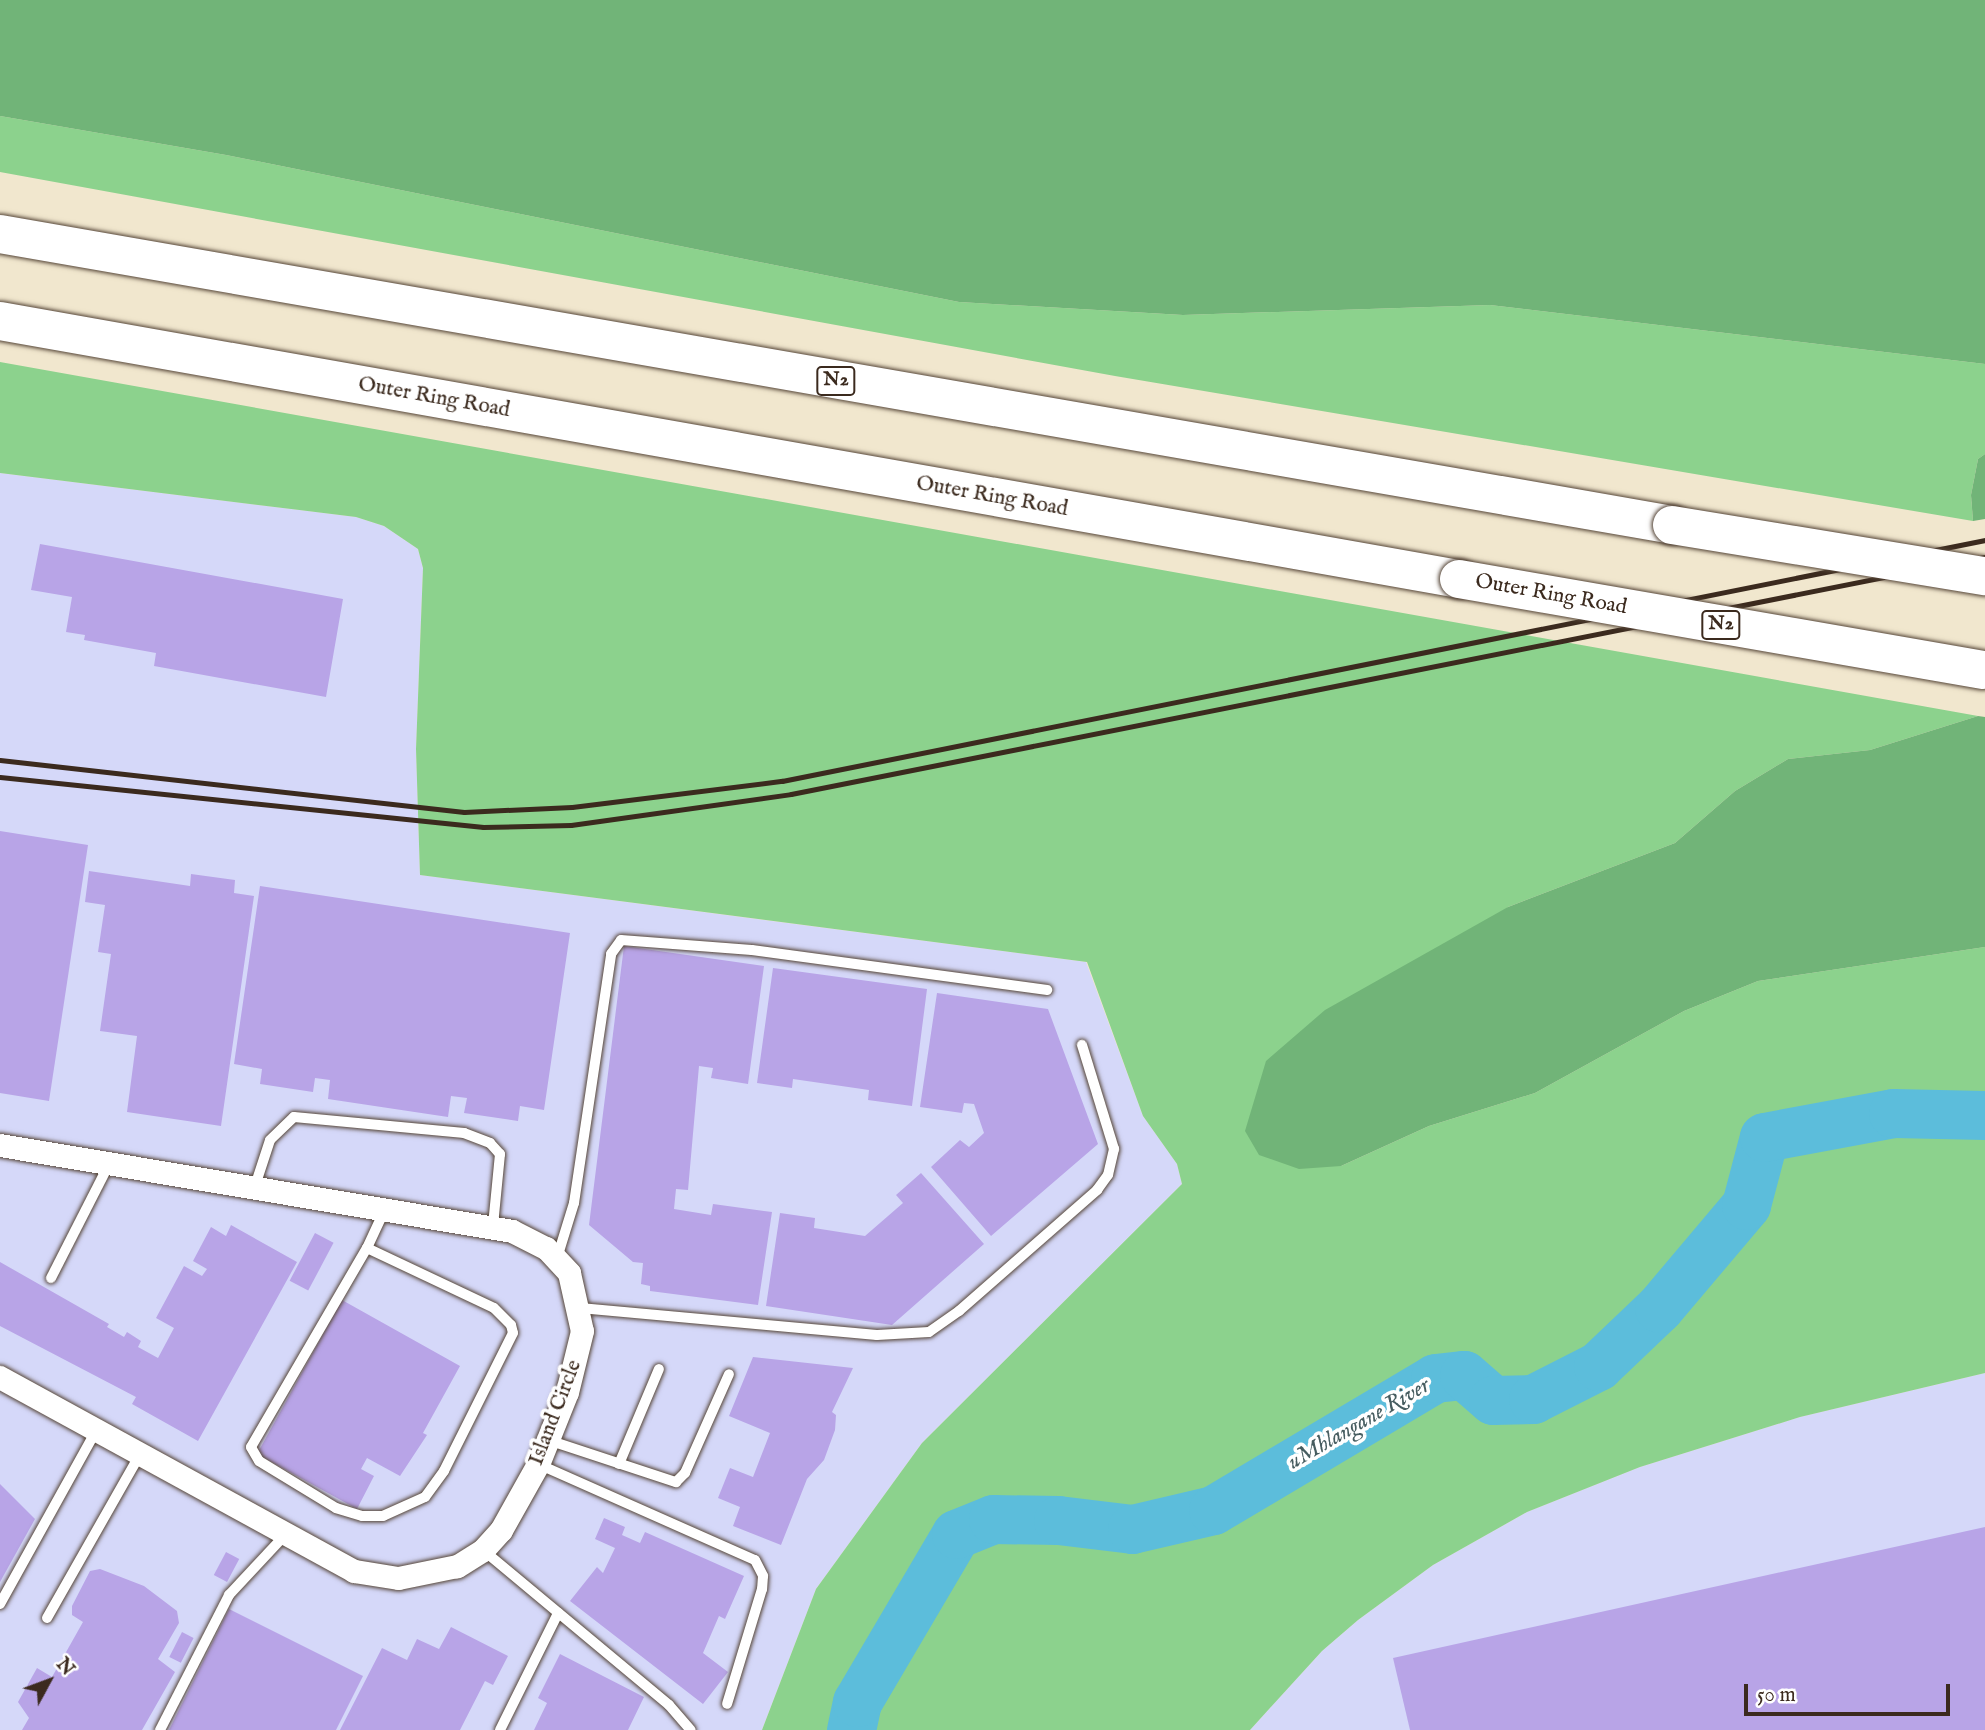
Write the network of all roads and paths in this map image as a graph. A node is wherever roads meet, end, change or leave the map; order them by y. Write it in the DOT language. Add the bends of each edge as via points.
graph roads {
  1 [pos="0,234"];
  2 [pos="0,321"];
  3 [pos="1985,576"];
  4 [pos="1984,670"];
  5 [pos="1047,990"];
  6 [pos="1082,1045"];
  7 [pos="0,1145"];
  8 [pos="110,1162"];
  9 [pos="255,1186"];
  10 [pos="386,1207"];
  11 [pos="493,1226"];
  12 [pos="367,1248"];
  13 [pos="557,1258"];
  14 [pos="51,1278"];
  15 [pos="580,1308"];
  16 [pos="659,1369"];
  17 [pos="729,1374"];
  18 [pos="0,1377"];
  19 [pos="97,1429"];
  20 [pos="548,1440"];
  21 [pos="140,1454"];
  22 [pos="538,1464"];
  23 [pos="619,1464"];
  24 [pos="285,1535"];
  25 [pos="482,1550"];
  26 [pos="0,1604"];
  27 [pos="558,1613"];
  28 [pos="47,1618"];
  29 [pos="727,1704"];
  30 [pos="160,1730"];
  31 [pos="500,1730"];
  32 [pos="691,1730"];
  1 -- 3 [label="highway, N2, bridge"];
  2 -- 4 [label="highway, Outer Ring Road / N2, bridge"];
  5 -- 13 [label="lane" via="752,950 621,940 611,954 574,1203"];
  6 -- 15 [label="lane" via="1114,1149 1108,1175 1097,1190 929,1332 877,1335"];
  7 -- 8 [label="street, Island Circle"];
  8 -- 9 [label="street, Island Circle"];
  8 -- 14 [label="lane"];
  9 -- 10 [label="street, Island Circle"];
  9 -- 11 [label="lane" via="270,1140 294,1117 464,1133 490,1143 500,1154"];
  10 -- 11 [label="street, Island Circle"];
  10 -- 12 [label="lane"];
  11 -- 13 [label="street, Island Circle" via="536,1241"];
  12 -- 12 [label="lane" via="495,1308 513,1334 444,1471 425,1497 410,1508 383,1516 362,1516 336,1508 259,1461 251,1447"];
  13 -- 15 [label="street, Island Circle" via="569,1273"];
  15 -- 20 [label="street, Island Circle" via="581,1349"];
  16 -- 23 [label="lane"];
  17 -- 23 [label="lane" via="679,1481"];
  18 -- 19 [label="street, Island Circle"];
  19 -- 21 [label="street, Island Circle"];
  19 -- 26 [label="lane"];
  20 -- 22 [label="street, Island Circle"];
  20 -- 23 [label="lane"];
  21 -- 24 [label="street, Island Circle"];
  21 -- 28 [label="lane"];
  22 -- 25 [label="street, Island Circle" via="501,1530"];
  22 -- 29 [label="lane" via="755,1560 763,1576 762,1589"];
  24 -- 25 [label="street, Island Circle" via="374,1577 423,1576 457,1566"];
  24 -- 30 [label="lane" via="229,1595"];
  25 -- 27 [label="lane"];
  27 -- 31 [label="lane"];
  27 -- 32 [label="lane" via="669,1705"];
}
